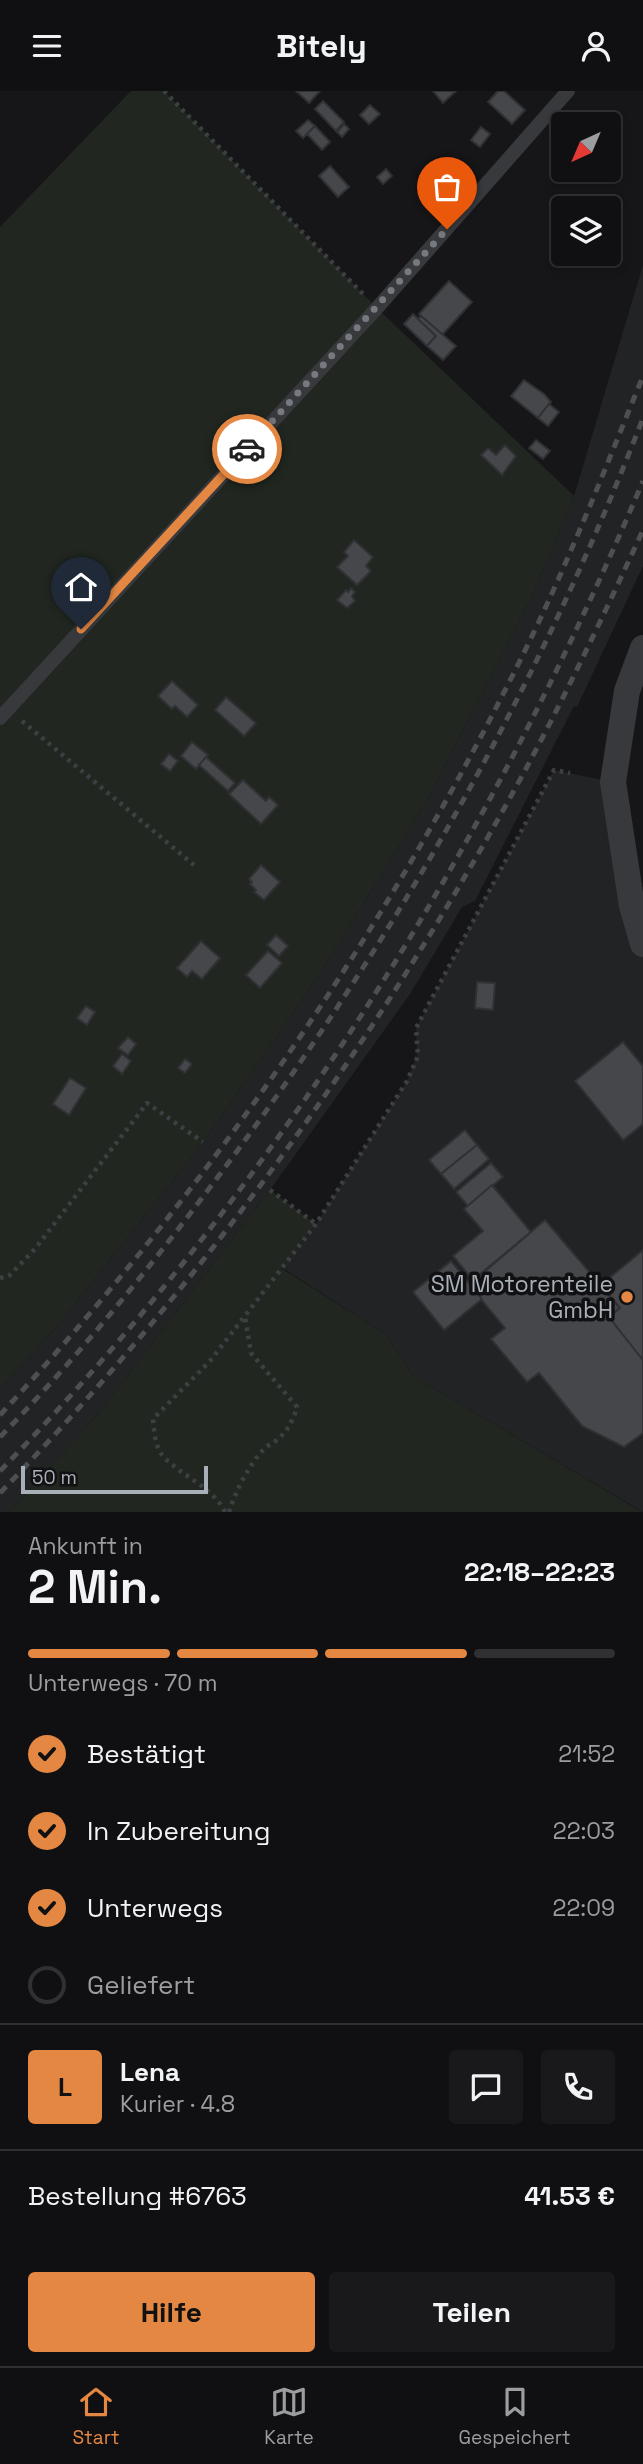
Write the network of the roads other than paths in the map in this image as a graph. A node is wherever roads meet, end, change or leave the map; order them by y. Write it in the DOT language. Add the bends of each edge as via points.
graph roads {
  1 [pos="568,91"];
  2 [pos="643,648"];
  3 [pos="4,714"];
  4 [pos="643,944"];
  1 -- 3 [label="lane" via="377,308"];
  2 -- 4 [label="street" via="627,691 613,782 632,906"];
}
